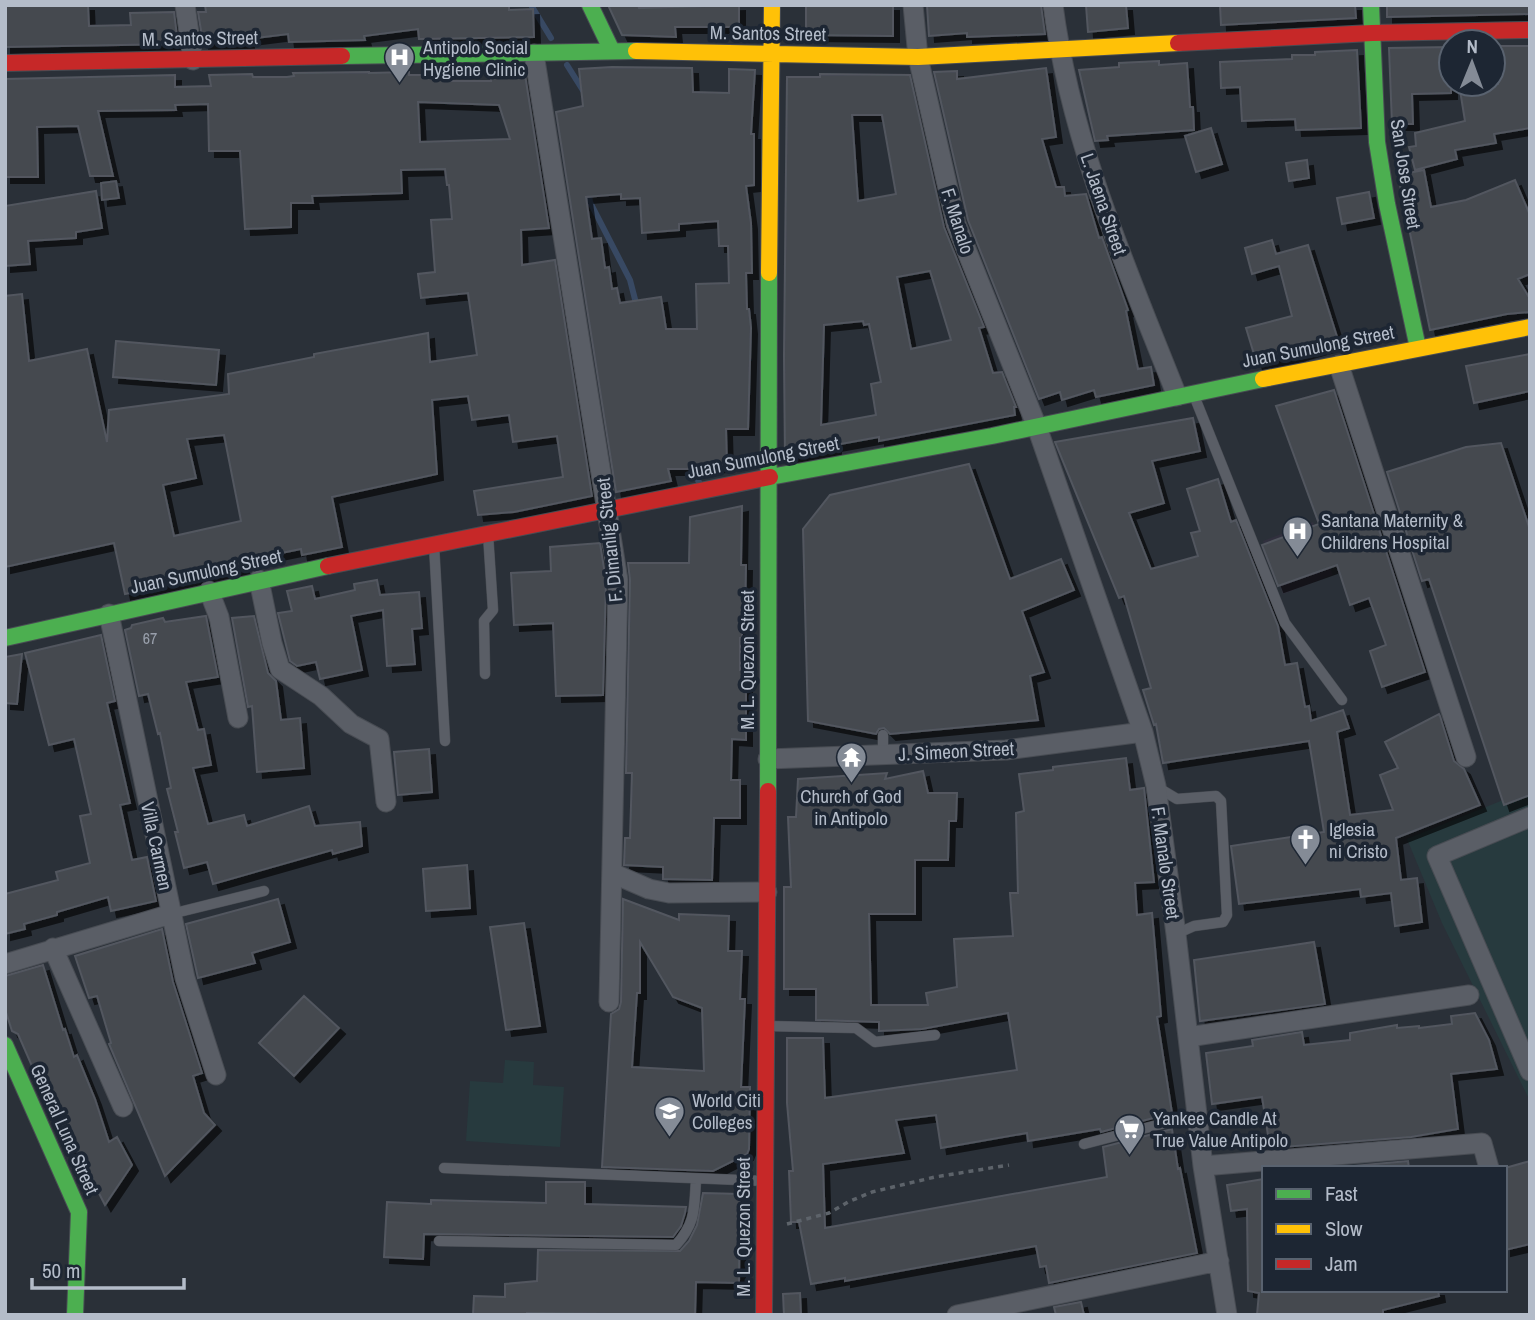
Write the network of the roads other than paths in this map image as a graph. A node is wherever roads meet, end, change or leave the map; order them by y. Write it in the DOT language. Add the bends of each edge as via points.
graph roads {
  1 [pos="185,5"];
  2 [pos="590,5"];
  3 [pos="772,5"];
  4 [pos="914,5"];
  5 [pos="1053,5"];
  6 [pos="1371,5"];
  7 [pos="1530,30"];
  8 [pos="1372,33"];
  9 [pos="612,51"];
  10 [pos="1059,51"];
  11 [pos="534,54"];
  12 [pos="771,54"];
  13 [pos="918,57"];
  14 [pos="193,60"];
  15 [pos="5,63"];
  16 [pos="1530,327"];
  17 [pos="1418,348"];
  18 [pos="1339,365"];
  19 [pos="1185,394"];
  20 [pos="1037,427"];
  21 [pos="768,477"];
  22 [pos="608,509"];
  23 [pos="488,534"];
  24 [pos="434,545"];
  25 [pos="259,580"];
  26 [pos="209,591"];
  27 [pos="109,614"];
  28 [pos="5,638"];
  29 [pos="485,674"];
  30 [pos="1342,700"];
  31 [pos="238,718"];
  32 [pos="1143,732"];
  33 [pos="883,735"];
  34 [pos="445,741"];
  35 [pos="883,755"];
  36 [pos="1466,757"];
  37 [pos="768,759"];
  38 [pos="1156,786"];
  39 [pos="386,802"];
  40 [pos="1530,817"];
  41 [pos="612,873"];
  42 [pos="264,891"];
  43 [pos="767,892"];
  44 [pos="171,914"];
  45 [pos="1176,934"];
  46 [pos="53,948"];
  47 [pos="5,964"];
  48 [pos="1469,995"];
  49 [pos="609,1002"];
  50 [pos="766,1026"];
  51 [pos="934,1035"];
  52 [pos="1188,1037"];
  53 [pos="5,1045"];
  54 [pos="1530,1070"];
  55 [pos="216,1075"];
  56 [pos="122,1107"];
  57 [pos="1196,1115"];
  58 [pos="1084,1144"];
  59 [pos="1203,1166"];
  60 [pos="1488,1166"];
  61 [pos="444,1168"];
  62 [pos="696,1180"];
  63 [pos="764,1181"];
  64 [pos="439,1241"];
  65 [pos="1219,1261"];
  66 [pos="1001,1310"];
  67 [pos="75,1315"];
  68 [pos="764,1315"];
  69 [pos="957,1315"];
  70 [pos="1227,1315"];
  1 -- 14 [label="street"];
  2 -- 9 [label="main road"];
  3 -- 12 [label="main road, M. L. Quezon Street"];
  4 -- 13 [label="street, F. Manalo"];
  5 -- 10 [label="street, L. Jaena Street"];
  6 -- 8 [label="main road, San Jose Street"];
  7 -- 8 [label="main road, M. Santos Street"];
  8 -- 10 [label="main road, M. Santos Street"];
  8 -- 17 [label="main road, San Jose Street" via="1377,142"];
  9 -- 11 [label="main road, M. Santos Street"];
  9 -- 12 [label="main road, M. Santos Street"];
  10 -- 13 [label="main road, M. Santos Street"];
  10 -- 19 [label="street, L. Jaena Street" via="1098,195"];
  11 -- 14 [label="main road, M. Santos Street"];
  11 -- 22 [label="street, F. Dimanlig Street"];
  12 -- 13 [label="main road, M. Santos Street"];
  12 -- 21 [label="main road, M. L. Quezon Street"];
  13 -- 20 [label="street, F. Manalo" via="956,224"];
  14 -- 15 [label="main road, M. Santos Street"];
  16 -- 17 [label="main road, Juan Sumulong Street"];
  17 -- 18 [label="main road, Juan Sumulong Street"];
  18 -- 19 [label="main road, Juan Sumulong Street"];
  18 -- 36 [label="street"];
  19 -- 20 [label="main road, Juan Sumulong Street"];
  19 -- 30 [label="lane" via="1285,623"];
  20 -- 21 [label="main road, Juan Sumulong Street"];
  20 -- 32 [label="street, F. Manalo Street"];
  21 -- 22 [label="main road, Juan Sumulong Street"];
  21 -- 37 [label="main road, M. L. Quezon Street"];
  22 -- 23 [label="main road, Juan Sumulong Street"];
  22 -- 41 [label="street, F. Dimanlig Street" via="618,580"];
  23 -- 24 [label="main road, Juan Sumulong Street"];
  23 -- 29 [label="lane" via="493,610 484,621"];
  24 -- 25 [label="main road, Juan Sumulong Street"];
  24 -- 34 [label="lane"];
  25 -- 26 [label="main road, Juan Sumulong Street"];
  25 -- 39 [label="street" via="281,669 351,724 379,739"];
  26 -- 27 [label="main road, Juan Sumulong Street"];
  26 -- 31 [label="street" via="219,617"];
  27 -- 28 [label="main road, Juan Sumulong Street"];
  27 -- 44 [label="street, Villa Carmen"];
  32 -- 35 [label="street, J. Simeon Street" via="1006,750"];
  32 -- 38 [label="street, F. Manalo Street"];
  33 -- 35 [label="lane"];
  35 -- 37 [label="street, J. Simeon Street"];
  37 -- 43 [label="main road, M. L. Quezon Street"];
  38 -- 45 [label="street, F. Manalo Street"];
  38 -- 45 [label="lane" via="1177,799 1216,796 1221,801 1227,915 1223,922"];
  40 -- 54 [label="street" via="1437,856"];
  41 -- 43 [label="street" via="669,893"];
  41 -- 49 [label="street, F. Dimanlig Street"];
  42 -- 44 [label="lane"];
  43 -- 50 [label="main road, M. L. Quezon Street"];
  44 -- 46 [label="street"];
  44 -- 55 [label="street, Villa Carmen"];
  45 -- 52 [label="street, F. Manalo Street"];
  46 -- 47 [label="street"];
  46 -- 56 [label="street"];
  48 -- 52 [label="street"];
  50 -- 51 [label="lane" via="856,1028 875,1042"];
  50 -- 63 [label="main road, M. L. Quezon Street"];
  52 -- 57 [label="street, F. Manalo Street"];
  53 -- 67 [label="main road, General Luna Street" via="79,1212"];
  57 -- 58 [label="lane"];
  57 -- 59 [label="street, F. Manalo Street"];
  59 -- 60 [label="street" via="1482,1143"];
  59 -- 65 [label="street, F. Manalo Street"];
  61 -- 62 [label="lane"];
  62 -- 63 [label="lane"];
  62 -- 64 [label="lane" via="693,1220 676,1245"];
  63 -- 68 [label="main road, M. L. Quezon Street"];
  65 -- 66 [label="street"];
  65 -- 70 [label="street, F. Manalo Street"];
  66 -- 69 [label="street"];
}
